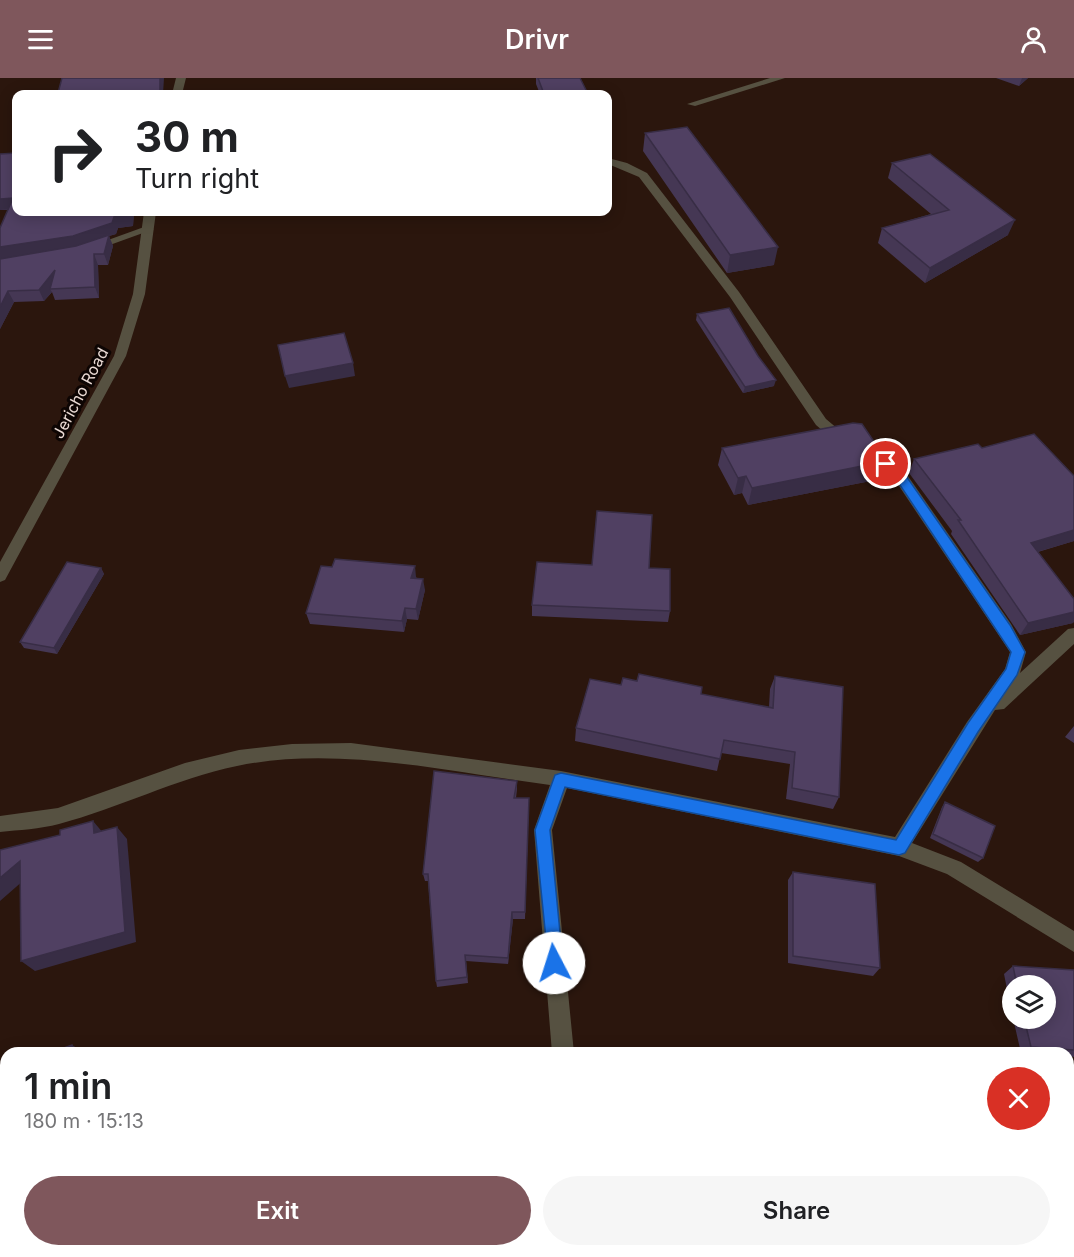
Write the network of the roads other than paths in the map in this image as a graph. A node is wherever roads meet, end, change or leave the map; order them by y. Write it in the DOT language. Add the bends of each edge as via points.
graph roads {
  1 [pos="780,78"];
  2 [pos="692,104"];
  3 [pos="612,162"];
  4 [pos="150,216"];
  5 [pos="148,229"];
  6 [pos="80,252"];
  7 [pos="0,576"];
  8 [pos="1074,634"];
  9 [pos="973,728"];
  10 [pos="561,779"];
  11 [pos="0,824"];
  12 [pos="899,848"];
  13 [pos="1074,942"];
  14 [pos="562,1047"];
  1 -- 2 [label="street"];
  3 -- 9 [label="street" via="643,175 735,295 821,422 834,433 866,436 873,455 898,473 1005,629 1018,652 1013,671"];
  4 -- 5 [label="street, Jericho Road"];
  5 -- 6 [label="street"];
  5 -- 7 [label="street, Jericho Road" via="140,294 120,356"];
  8 -- 9 [label="street"];
  9 -- 12 [label="street"];
  10 -- 11 [label="street" via="351,751 292,752 239,758 185,771 58,816"];
  10 -- 12 [label="street"];
  10 -- 14 [label="street" via="543,830"];
  12 -- 13 [label="street" via="954,868"];
}
